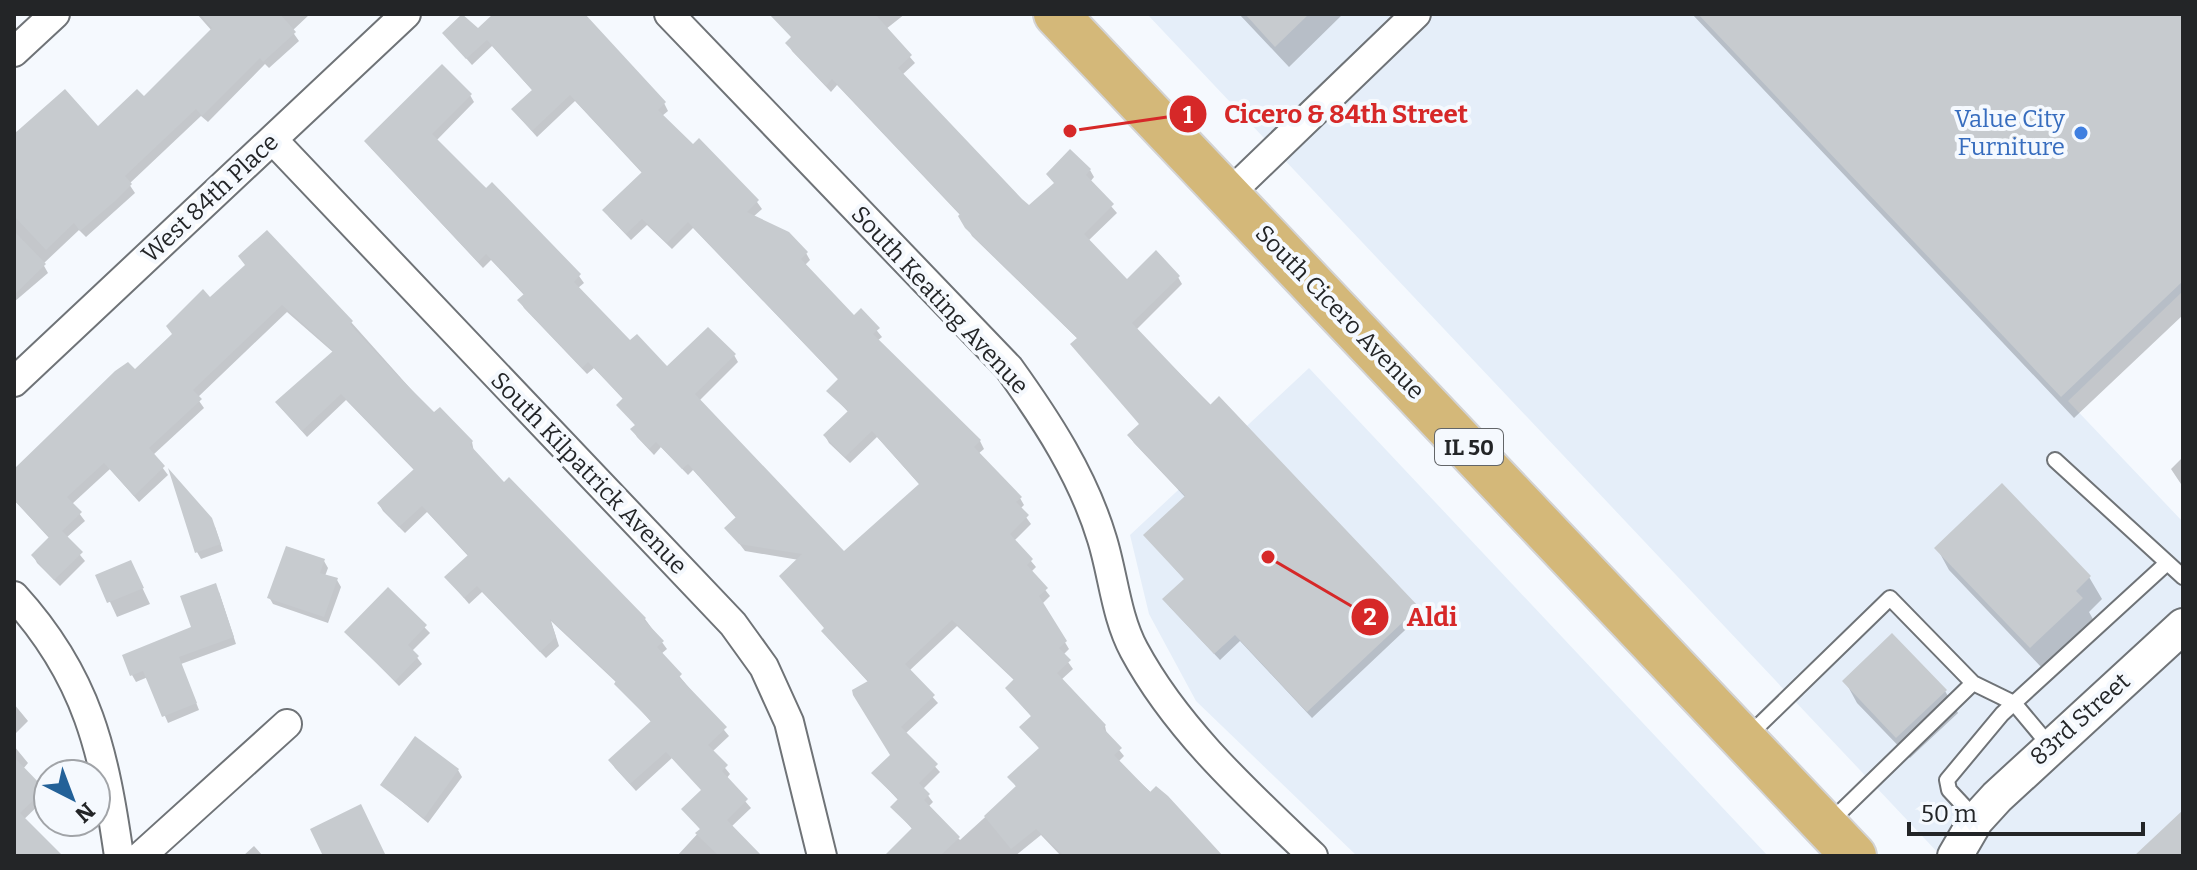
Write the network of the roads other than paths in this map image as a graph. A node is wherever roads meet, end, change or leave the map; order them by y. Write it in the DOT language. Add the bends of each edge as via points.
graph roads {
  1 [pos="55,14"];
  2 [pos="406,14"];
  3 [pos="669,14"];
  4 [pos="1056,14"];
  5 [pos="1416,14"];
  6 [pos="14,52"];
  7 [pos="273,140"];
  8 [pos="1228,195"];
  9 [pos="14,382"];
  10 [pos="2055,460"];
  11 [pos="2167,563"];
  12 [pos="2183,577"];
  13 [pos="14,596"];
  14 [pos="2183,626"];
  15 [pos="1973,683"];
  16 [pos="2014,703"];
  17 [pos="287,724"];
  18 [pos="1744,739"];
  19 [pos="2050,746"];
  20 [pos="1976,820"];
  21 [pos="1840,841"];
  22 [pos="119,856"];
  23 [pos="141,856"];
  24 [pos="822,856"];
  25 [pos="1313,856"];
  26 [pos="1955,856"];
  1 -- 6 [label="street"];
  2 -- 7 [label="street, West 84th Place"];
  3 -- 25 [label="street, South Keating Avenue" via="1009,368 1079,481 1101,536 1132,646 1159,693 1201,744"];
  4 -- 8 [label="main road, South Cicero Avenue / IL 50"];
  5 -- 8 [label="street"];
  7 -- 9 [label="street, West 84th Place"];
  7 -- 24 [label="street, South Kilpatrick Avenue" via="733,624 764,667 789,722"];
  8 -- 18 [label="main road, South Cicero Avenue / IL 50"];
  10 -- 11 [label="lane"];
  11 -- 12 [label="lane"];
  11 -- 16 [label="lane"];
  13 -- 22 [label="street" via="80,689 106,769"];
  14 -- 19 [label="street, 83rd Street"];
  15 -- 16 [label="lane"];
  15 -- 18 [label="lane" via="1890,598"];
  15 -- 21 [label="lane"];
  16 -- 19 [label="lane"];
  16 -- 20 [label="lane" via="1947,780 1949,790"];
  17 -- 23 [label="street"];
  18 -- 21 [label="main road, South Cicero Avenue / IL 50"];
  19 -- 20 [label="street, 83rd Street"];
  20 -- 26 [label="street, 83rd Street"];
}
